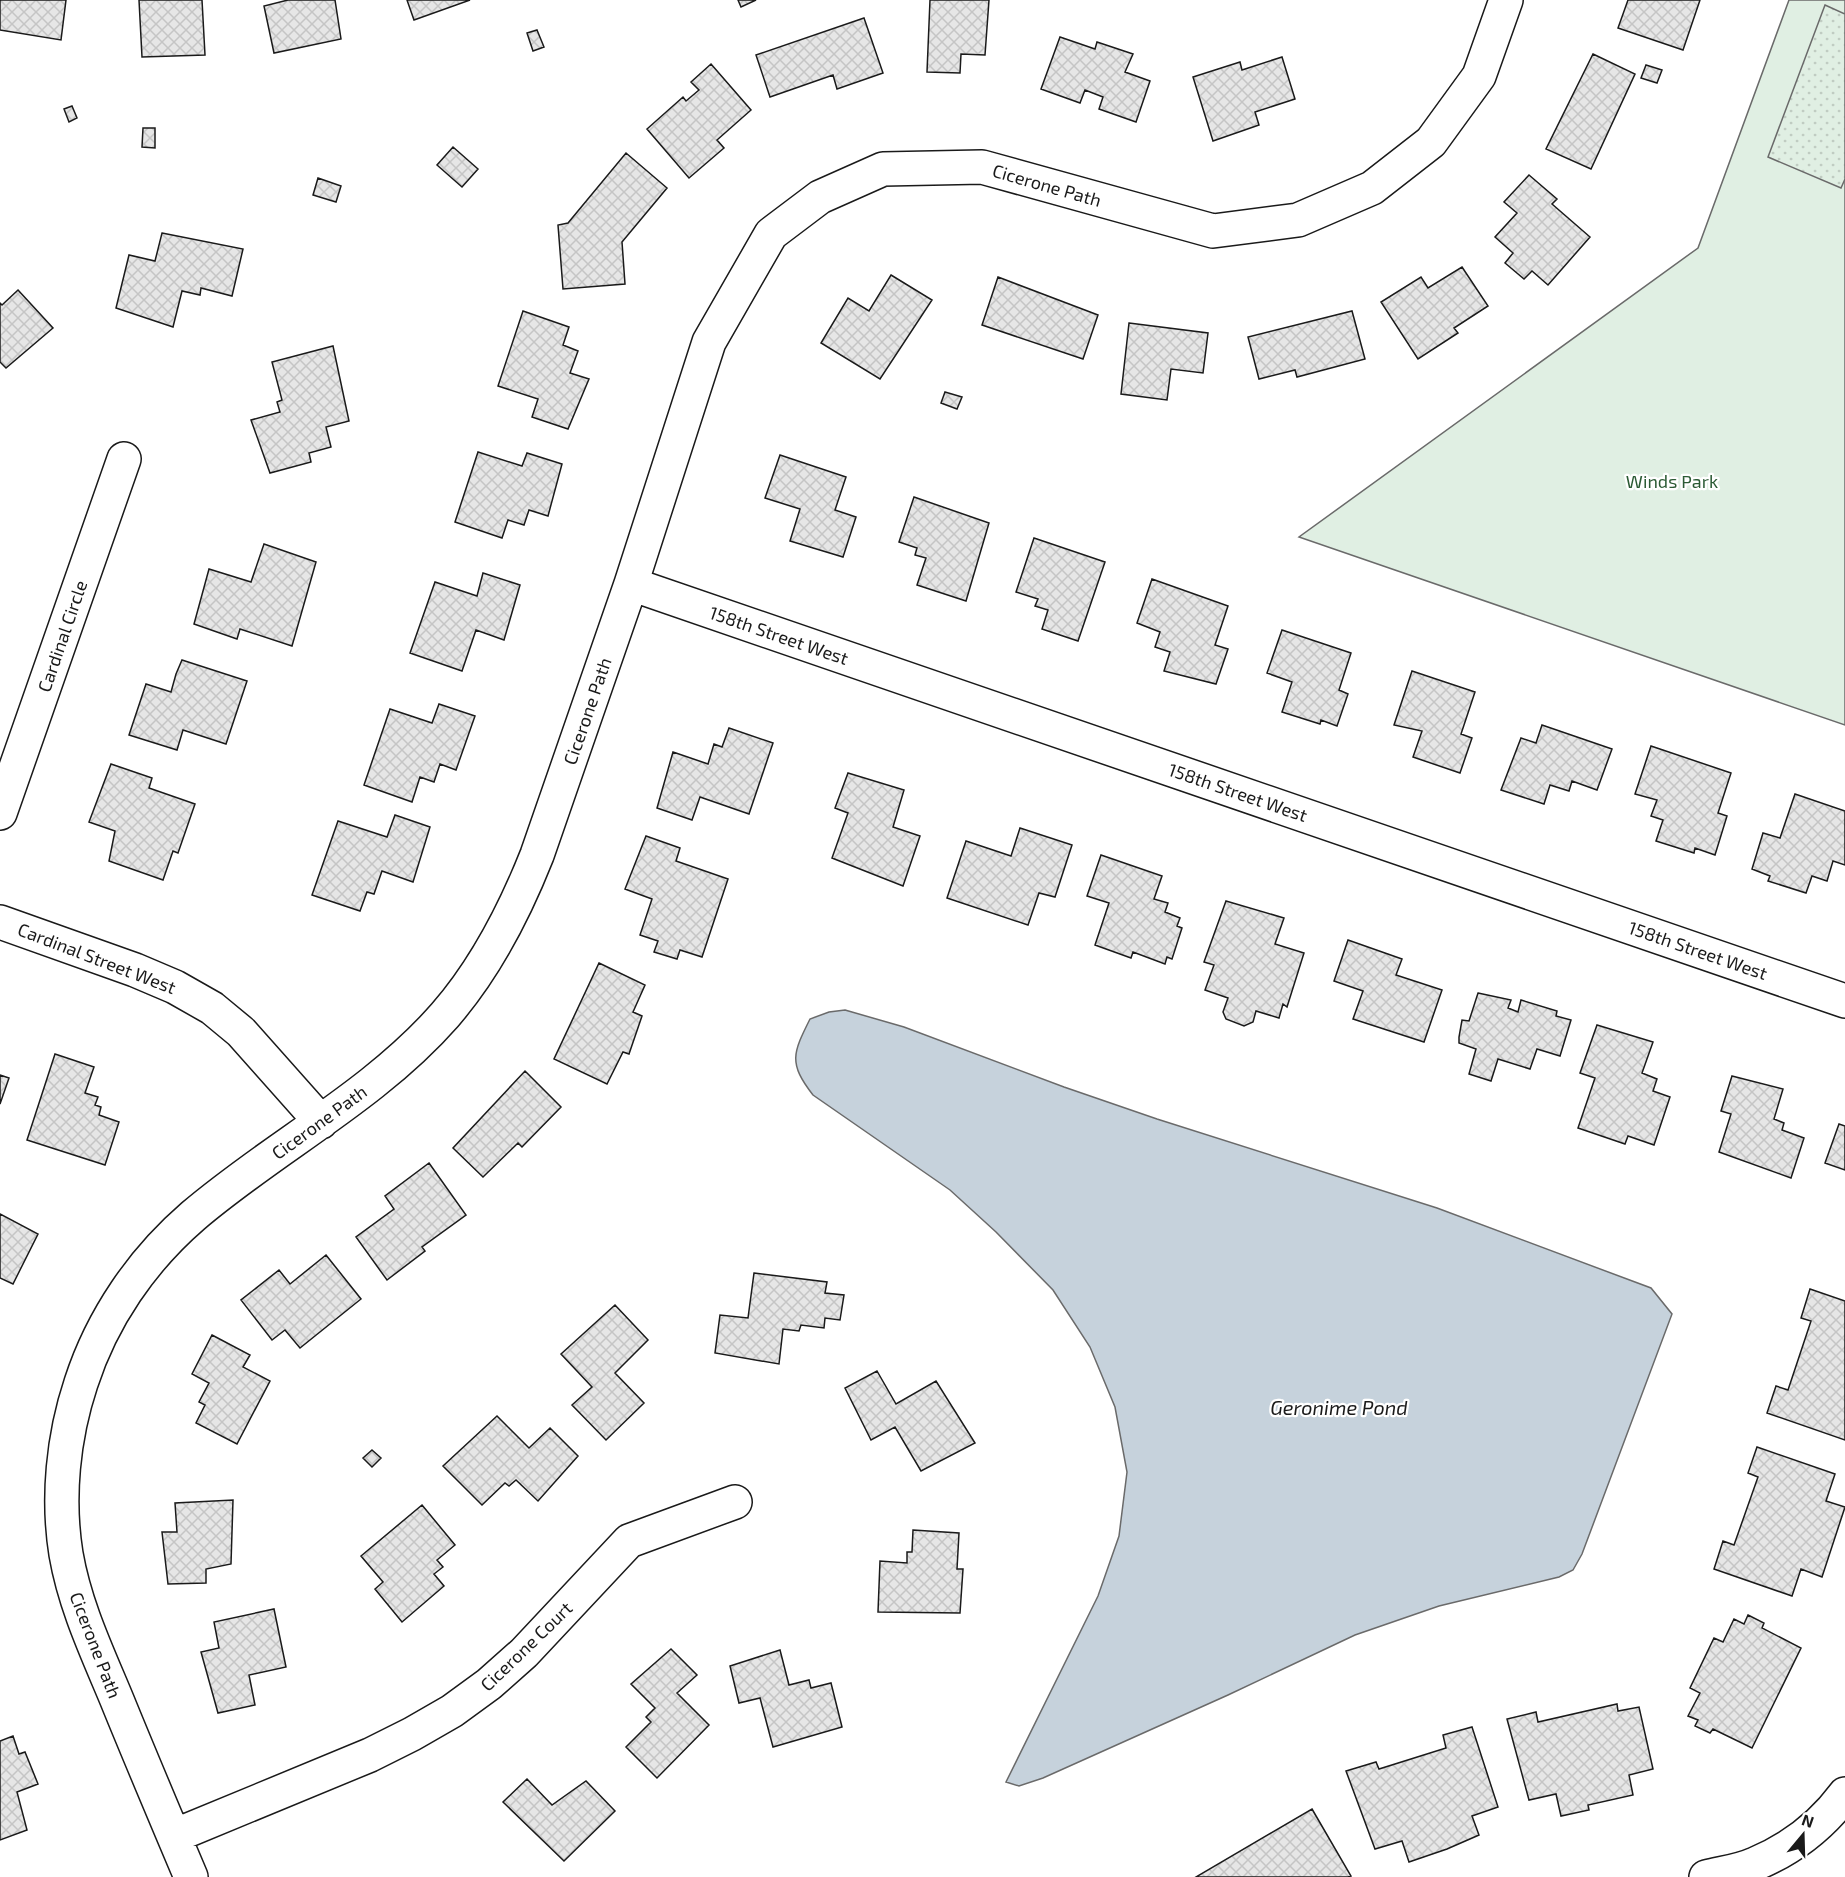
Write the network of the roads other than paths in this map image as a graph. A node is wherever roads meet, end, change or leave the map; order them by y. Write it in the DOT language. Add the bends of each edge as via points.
graph roads {
  1 [pos="1506,0"];
  2 [pos="124,459"];
  3 [pos="632,584"];
  4 [pos="0,813"];
  5 [pos="0,922"];
  6 [pos="1845,1001"];
  7 [pos="321,1122"];
  8 [pos="735,1502"];
  9 [pos="1845,1794"];
  10 [pos="174,1836"];
  11 [pos="191,1877"];
  12 [pos="1706,1877"];
  1 -- 3 [label="street, Cicerone Path" via="1479,76 1431,142 1372,188 1298,220 1213,231 982,166 883,169 820,197 771,234 709,342"];
  2 -- 4 [label="street, Cardinal Circle"];
  3 -- 6 [label="street, 158th Street West"];
  3 -- 7 [label="street, Cicerone Path" via="537,855 488,956 444,1016 419,1041"];
  5 -- 7 [label="street, Cardinal Street West" via="135,970 212,1008 241,1032"];
  7 -- 10 [label="street, Cicerone Path" via="200,1211 147,1263 99,1338 69,1426 62,1489 66,1553 81,1616"];
  8 -- 10 [label="street, Cicerone Court" via="629,1541 524,1653 452,1711 370,1755"];
  9 -- 12 [label="street" via="1799,1840 1754,1865"];
  10 -- 11 [label="street, Cicerone Path"];
}
